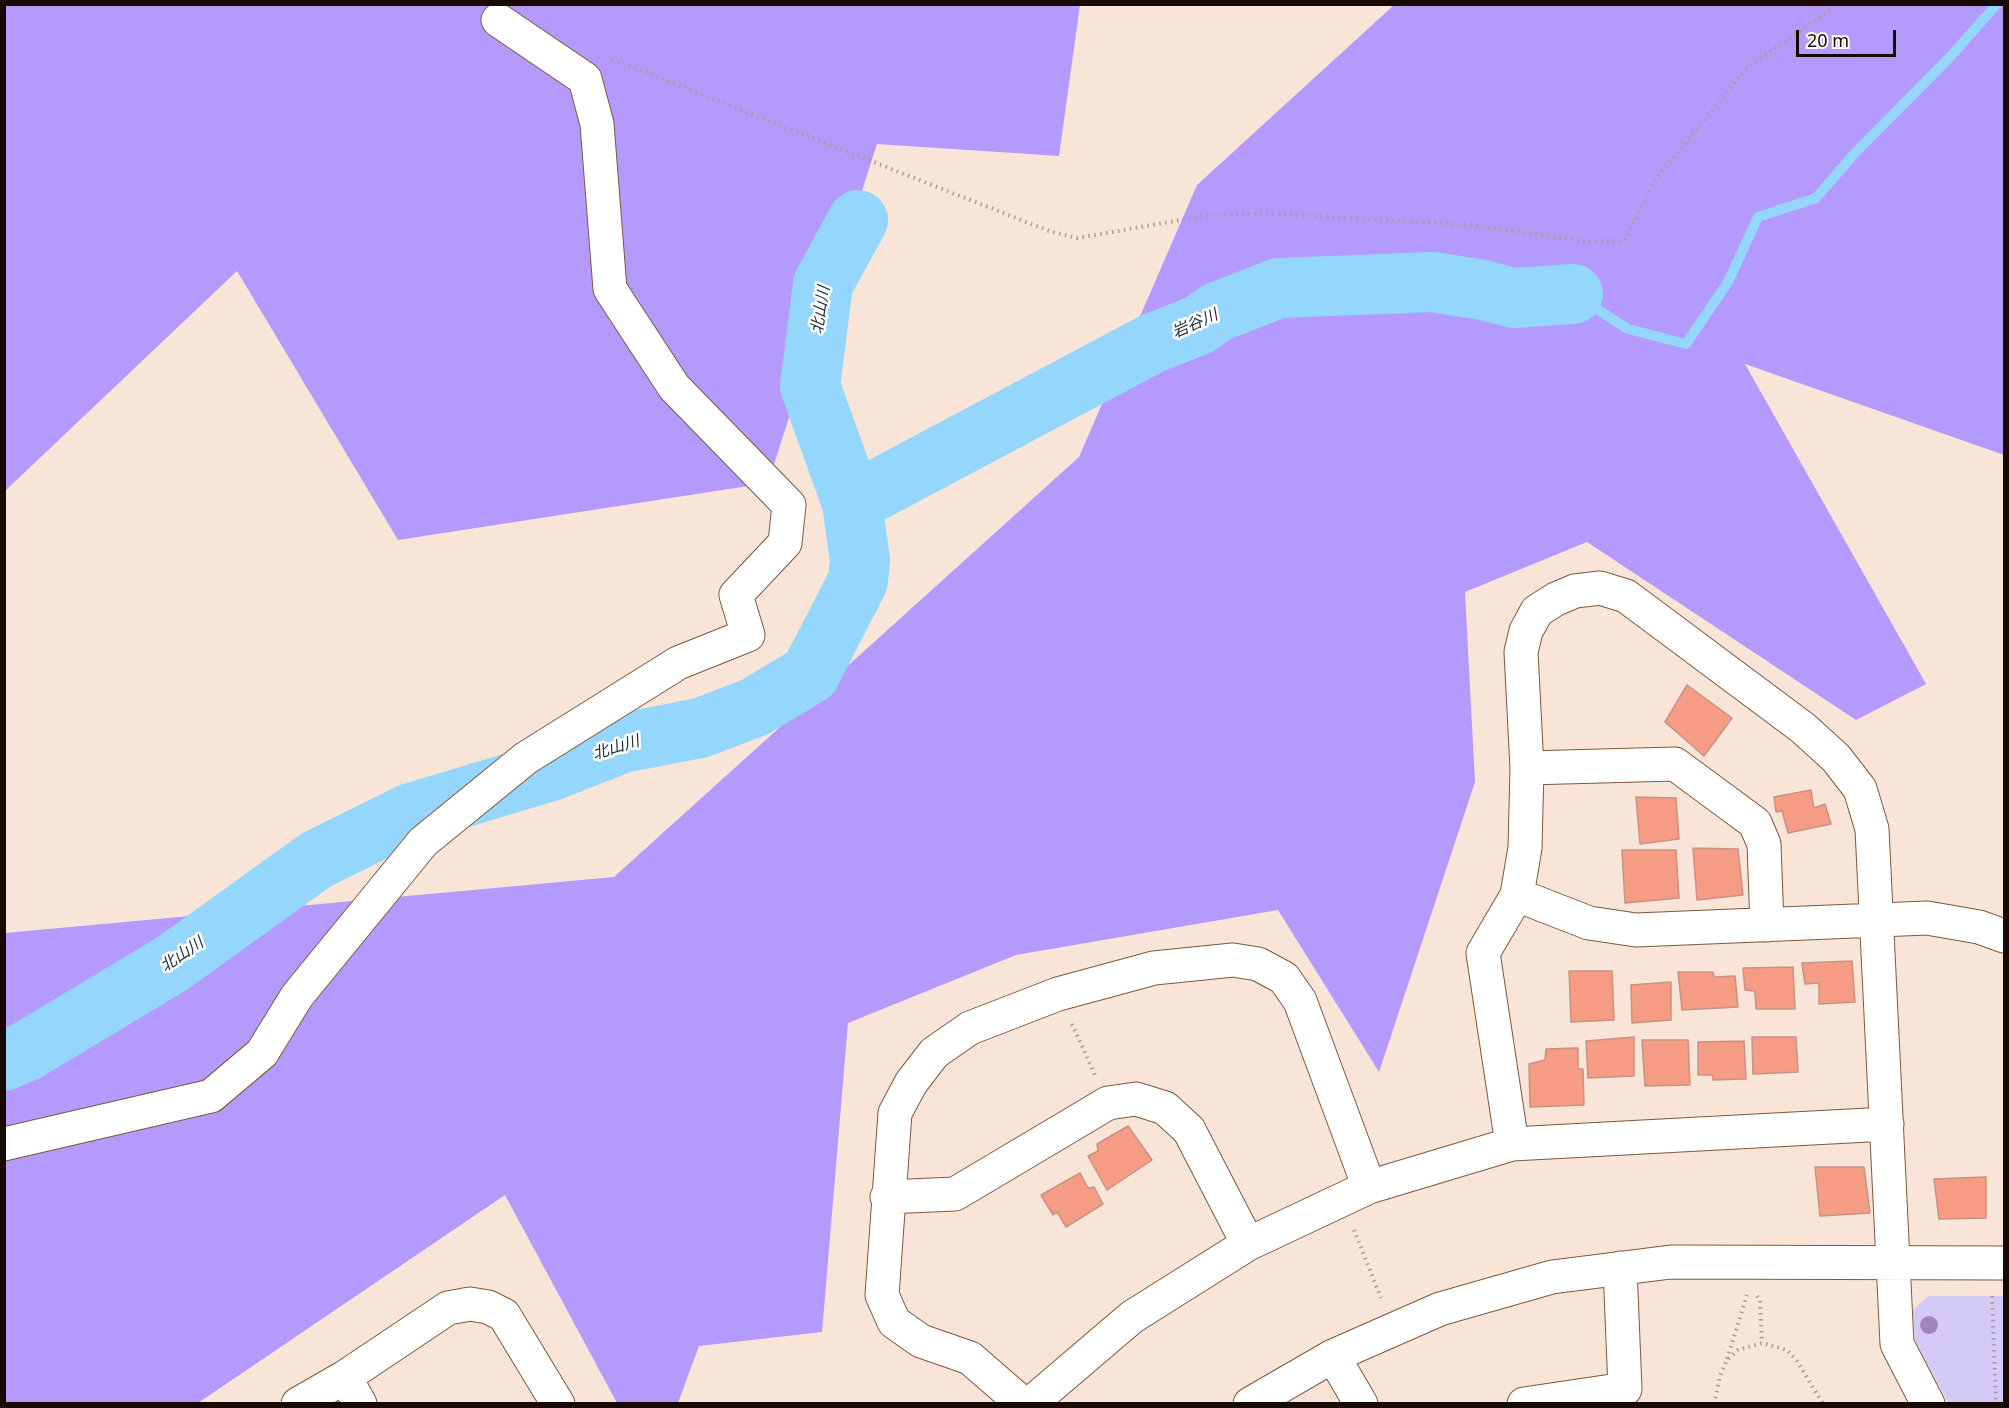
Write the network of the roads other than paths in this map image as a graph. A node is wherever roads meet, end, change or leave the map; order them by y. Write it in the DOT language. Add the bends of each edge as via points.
graph roads {
  1 [pos="498,20"];
  2 [pos="1527,768"];
  3 [pos="1517,895"];
  4 [pos="1878,920"];
  5 [pos="1767,925"];
  6 [pos="2004,936"];
  7 [pos="1887,1124"];
  8 [pos="4,1144"];
  9 [pos="1512,1144"];
  10 [pos="1355,1193"];
  11 [pos="887,1197"];
  12 [pos="1248,1244"];
  13 [pos="1892,1263"];
  14 [pos="1620,1268"];
  15 [pos="1998,1277"];
  16 [pos="1334,1356"];
  17 [pos="353,1390"];
  18 [pos="1626,1396"];
  19 [pos="298,1404"];
  20 [pos="558,1404"];
  21 [pos="1023,1404"];
  22 [pos="1030,1404"];
  23 [pos="1250,1404"];
  24 [pos="1361,1404"];
  25 [pos="1524,1404"];
  26 [pos="1928,1404"];
  1 -- 8 [label="street" via="585,79 597,124 610,290 674,387 789,505 785,543 736,595 748,635 678,663 526,758 423,842 297,996 262,1053 211,1096"];
  2 -- 3 [label="street" via="1525,848"];
  2 -- 4 [label="street" via="1521,652 1537,611 1575,591 1600,588 1626,596 1803,728 1836,758 1860,789 1872,830"];
  2 -- 5 [label="street" via="1676,764 1755,823 1764,844"];
  3 -- 5 [label="street" via="1589,923 1636,930"];
  3 -- 9 [label="street" via="1483,953"];
  4 -- 5 [label="street"];
  4 -- 6 [label="street" via="1927,918 1979,927"];
  4 -- 7 [label="street"];
  7 -- 9 [label="street"];
  7 -- 13 [label="street"];
  9 -- 10 [label="street"];
  10 -- 11 [label="street" via="1300,1001 1284,978 1258,964 1233,960 1154,968 1058,993 970,1028 934,1053 895,1113"];
  10 -- 12 [label="street"];
  11 -- 12 [label="street" via="955,1194 1108,1103 1136,1099 1166,1108 1189,1130"];
  11 -- 21 [label="street" via="882,1295 894,1322 921,1341 970,1358"];
  12 -- 22 [label="street" via="1132,1317"];
  13 -- 14 [label="street" via="1750,1275 1671,1262"];
  13 -- 15 [label="street"];
  13 -- 26 [label="street" via="1897,1344"];
  14 -- 16 [label="street" via="1552,1277 1440,1309"];
  14 -- 18 [label="street"];
  16 -- 23 [label="street"];
  16 -- 24 [label="street"];
  17 -- 19 [label="street"];
  17 -- 20 [label="street" via="448,1308 470,1304 504,1315"];
  18 -- 25 [label="street"];
}
